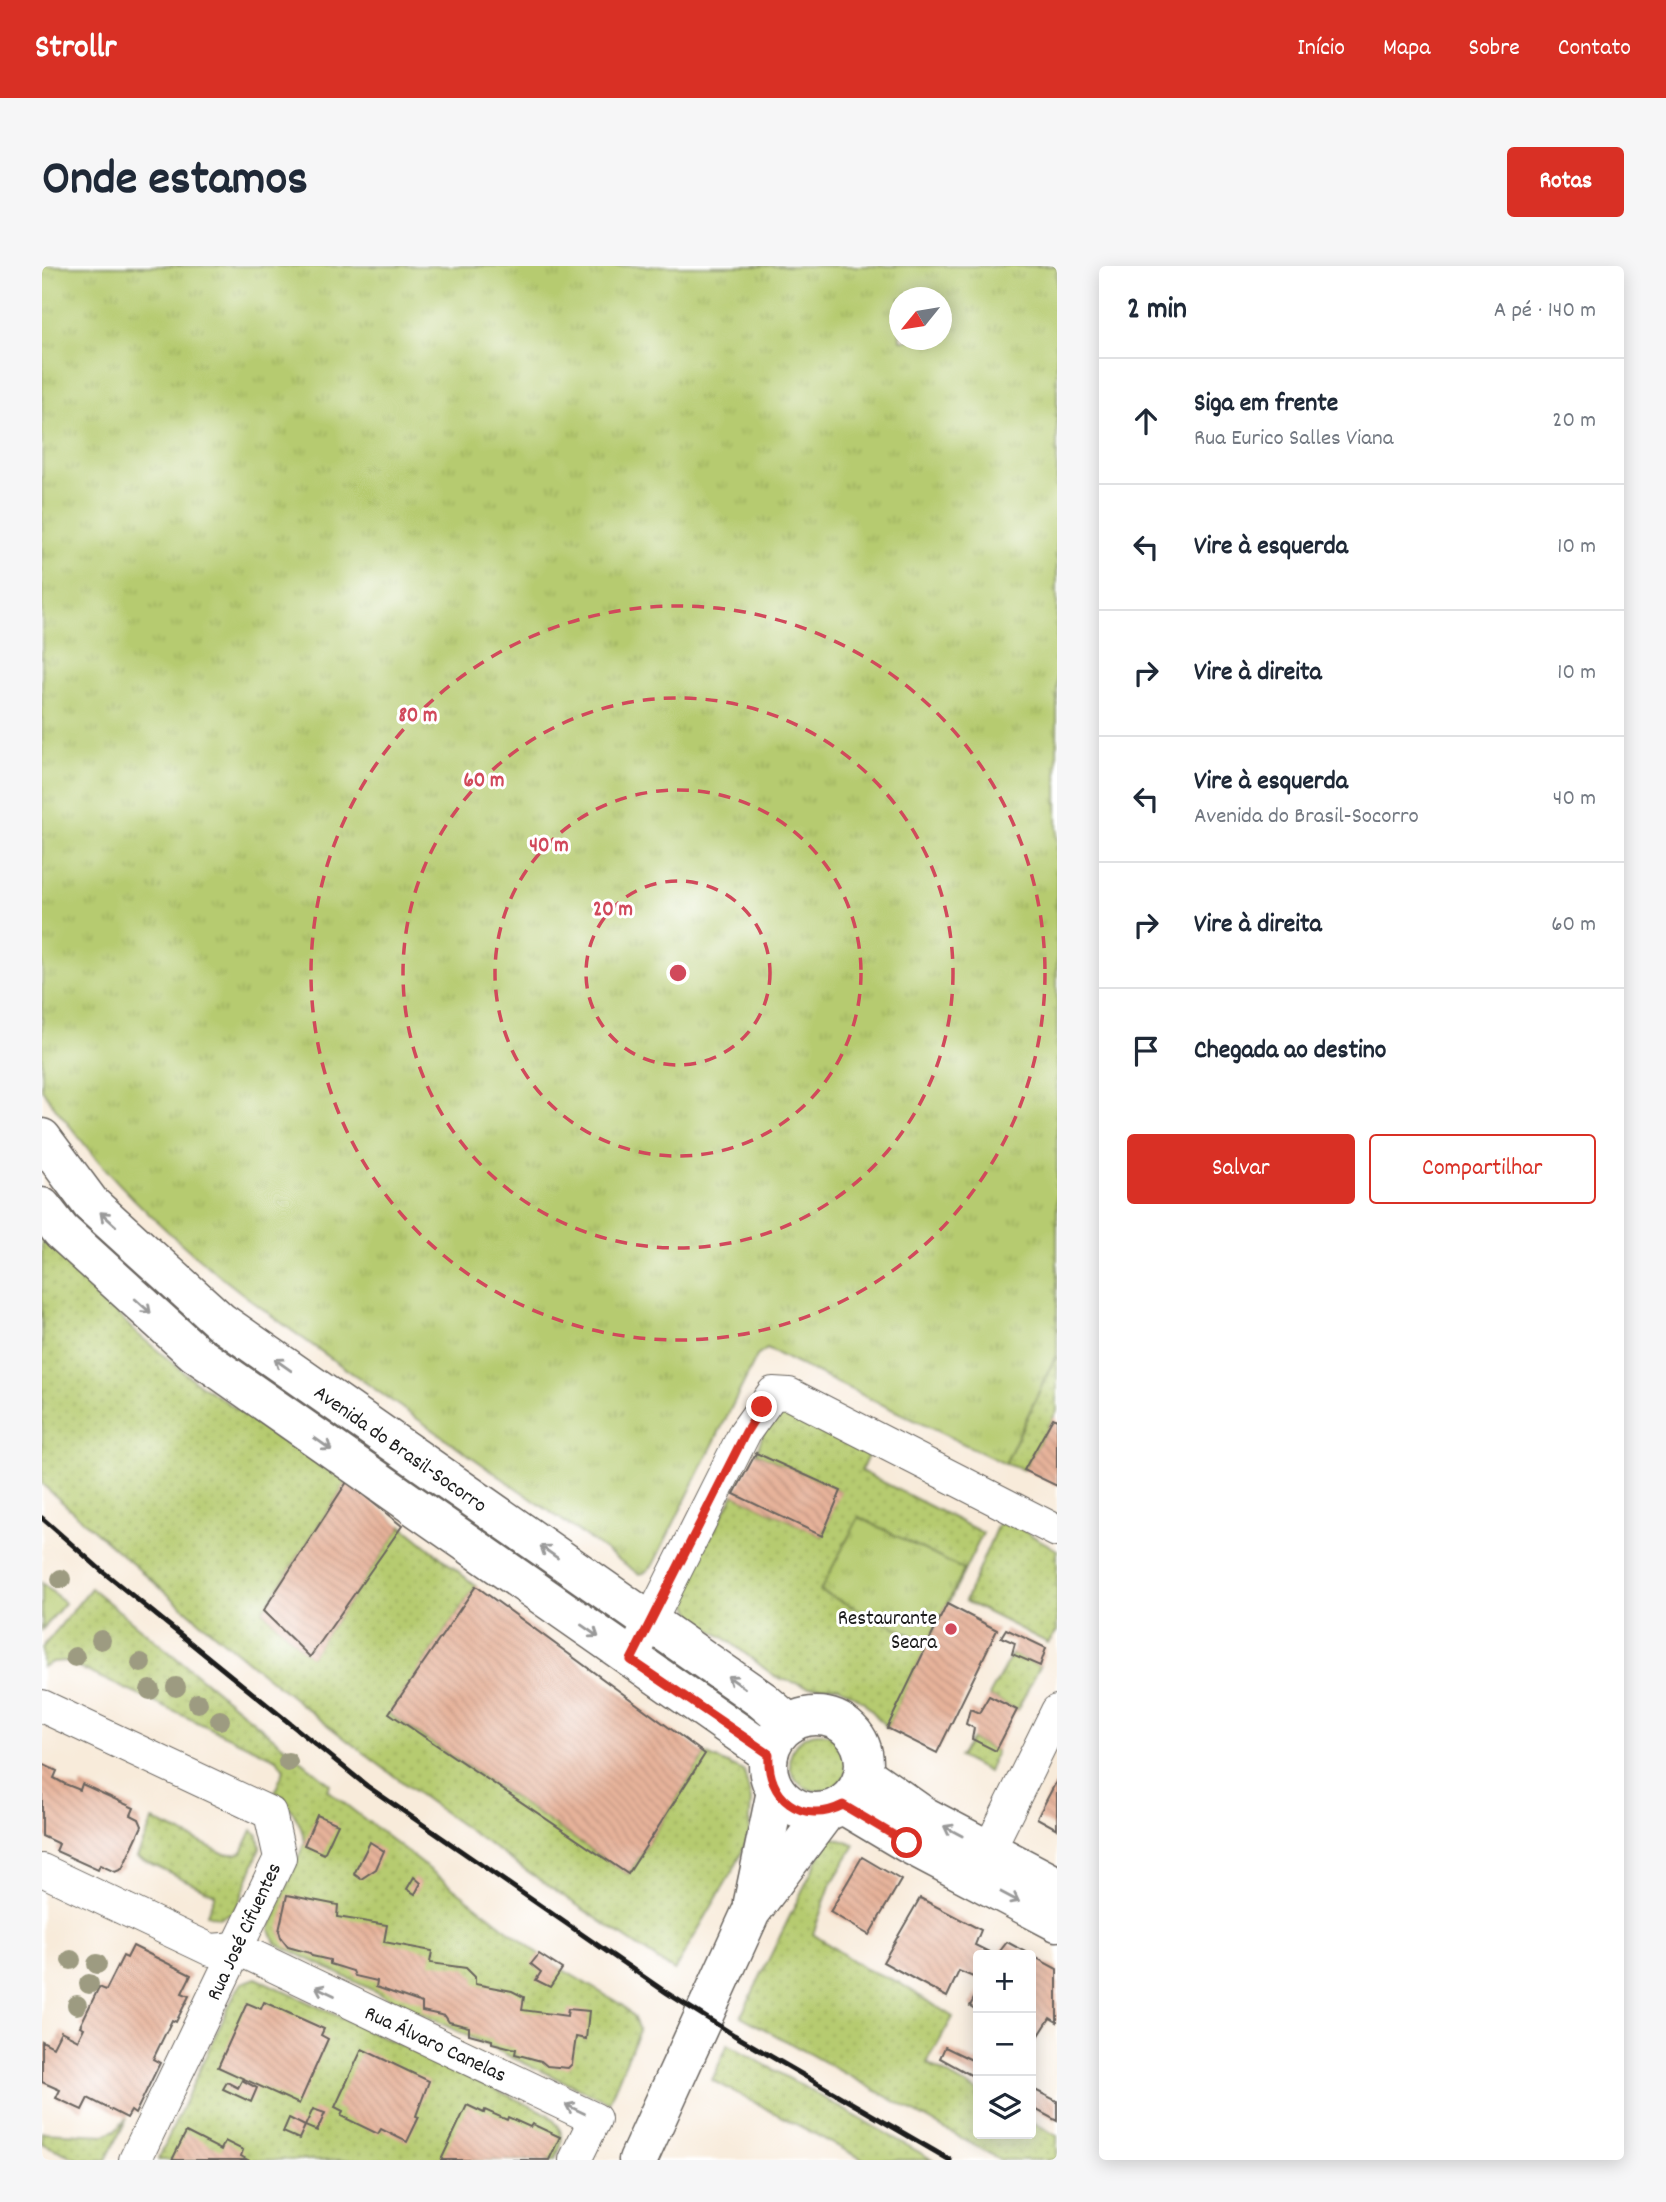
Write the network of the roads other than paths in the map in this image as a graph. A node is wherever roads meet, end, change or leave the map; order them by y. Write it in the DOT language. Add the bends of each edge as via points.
graph roads {
  1 [pos="42,1138"];
  2 [pos="42,1207"];
  3 [pos="1057,1531"];
  4 [pos="650,1623"];
  5 [pos="631,1660"];
  6 [pos="42,1706"];
  7 [pos="1057,1711"];
  8 [pos="778,1756"];
  9 [pos="864,1774"];
  10 [pos="834,1808"];
  11 [pos="982,1865"];
  12 [pos="42,1870"];
  13 [pos="1057,1886"];
  14 [pos="751,1912"];
  15 [pos="1057,1922"];
  16 [pos="236,1948"];
  17 [pos="135,2160"];
  18 [pos="575,2160"];
  19 [pos="638,2160"];
  4 -- 1 [label="main road, Avenida do Brasil-Socorro, one-way" via="220,1321 91,1204"];
  2 -- 5 [label="main road, Avenida do Brasil-Socorro, one-way" via="61,1231 195,1353"];
  3 -- 4 [label="street" via="789,1394 773,1393 746,1432"];
  4 -- 5 [label="street"];
  8 -- 4 [label="main road, Avenida do Brasil-Socorro, one-way" via="762,1700"];
  5 -- 8 [label="main road, Avenida do Brasil-Socorro"];
  6 -- 16 [label="street, Rua José Cifuentes" via="270,1812 280,1858"];
  7 -- 11 [label="street"];
  8 -- 9 [label="main road" via="804,1717 821,1716 837,1720 860,1743"];
  8 -- 10 [label="main road" via="785,1801 811,1812"];
  8 -- 14 [label="main road"];
  9 -- 10 [label="main road" via="853,1797"];
  11 -- 9 [label="main road, one-way"];
  10 -- 11 [label="main road" via="907,1843"];
  10 -- 14 [label="main road"];
  11 -- 13 [label="main road"];
  11 -- 15 [label="main road, one-way"];
  12 -- 16 [label="street" via="211,1950"];
  14 -- 19 [label="main road"];
  16 -- 17 [label="street, Rua José Cifuentes"];
  18 -- 16 [label="street, Rua Álvaro Canelas, one-way" via="596,2119"];
}
